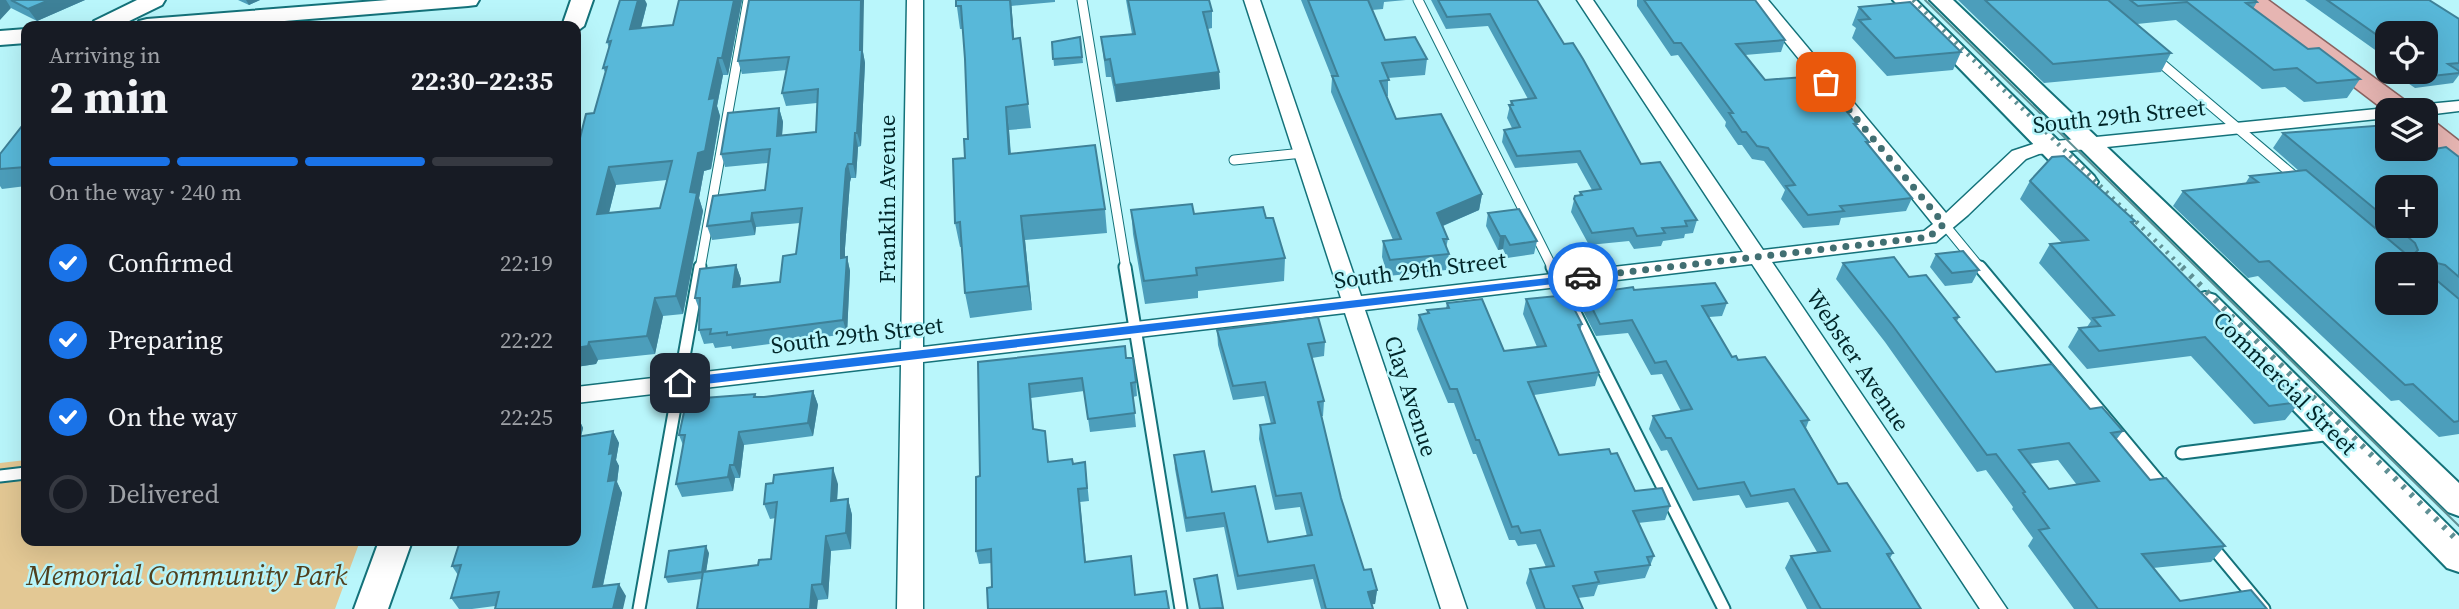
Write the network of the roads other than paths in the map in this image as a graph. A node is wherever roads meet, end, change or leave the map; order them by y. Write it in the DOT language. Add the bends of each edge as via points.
graph roads {
  1 [pos="154,0"];
  2 [pos="582,0"];
  3 [pos="748,0"];
  4 [pos="915,0"];
  5 [pos="1082,0"];
  6 [pos="1252,0"];
  7 [pos="1418,0"];
  8 [pos="1585,0"];
  9 [pos="1759,0"];
  10 [pos="1904,0"];
  11 [pos="1941,0"];
  12 [pos="2252,0"];
  13 [pos="454,1"];
  14 [pos="112,21"];
  15 [pos="249,21"];
  16 [pos="575,21"];
  17 [pos="21,36"];
  18 [pos="0,38"];
  19 [pos="2148,52"];
  20 [pos="2385,98"];
  21 [pos="2459,106"];
  22 [pos="2438,108"];
  23 [pos="2375,115"];
  24 [pos="2240,130"];
  25 [pos="2438,138"];
  26 [pos="2088,144"];
  27 [pos="2050,148"];
  28 [pos="1303,153"];
  29 [pos="2459,154"];
  30 [pos="1234,160"];
  31 [pos="2314,192"];
  32 [pos="2107,204"];
  33 [pos="1944,224"];
  34 [pos="1758,257"];
  35 [pos="1559,280"];
  36 [pos="2182,280"];
  37 [pos="1353,304"];
  38 [pos="1136,330"];
  39 [pos="912,355"];
  40 [pos="680,383"];
  41 [pos="581,394"];
  42 [pos="2335,433"];
  43 [pos="2182,453"];
  44 [pos="21,474"];
  45 [pos="0,476"];
  46 [pos="2175,502"];
  47 [pos="2459,503"];
  48 [pos="2202,534"];
  49 [pos="393,546"];
  50 [pos="2459,558"];
  51 [pos="371,609"];
  52 [pos="639,609"];
  53 [pos="910,609"];
  54 [pos="1181,609"];
  55 [pos="1454,609"];
  56 [pos="1724,609"];
  57 [pos="1994,609"];
  58 [pos="2264,609"];
  1 -- 14 [label="main road"];
  2 -- 16 [label="main road"];
  3 -- 40 [label="lane"];
  4 -- 39 [label="street, Franklin Avenue"];
  5 -- 38 [label="lane"];
  6 -- 28 [label="street, Clay Avenue"];
  7 -- 35 [label="lane"];
  8 -- 34 [label="street, Webster Avenue"];
  9 -- 33 [label="street"];
  10 -- 27 [label="main road"];
  11 -- 26 [label="main road"];
  12 -- 20 [label="main road"];
  13 -- 15 [label="main road"];
  17 -- 18 [label="main road"];
  19 -- 24 [label="lane"];
  21 -- 22 [label="street"];
  23 -- 24 [label="street, South 29th Street"];
  24 -- 26 [label="street, South 29th Street"];
  24 -- 31 [label="lane"];
  25 -- 29 [label="main road"];
  26 -- 27 [label="street, South 29th Street"];
  26 -- 47 [label="main road"];
  27 -- 32 [label="main road"];
  27 -- 33 [label="street, South 29th Street" via="2019,155"];
  28 -- 30 [label="lane"];
  28 -- 37 [label="street, Clay Avenue"];
  33 -- 34 [label="street, South 29th Street" via="1929,237"];
  33 -- 46 [label="lane"];
  34 -- 35 [label="street, South 29th Street"];
  34 -- 57 [label="street, Webster Avenue"];
  35 -- 37 [label="street, South 29th Street"];
  35 -- 56 [label="lane"];
  36 -- 42 [label="main road, Commercial Street"];
  37 -- 38 [label="street, South 29th Street"];
  37 -- 55 [label="street, Clay Avenue"];
  38 -- 39 [label="street, South 29th Street"];
  38 -- 54 [label="lane"];
  39 -- 40 [label="street, South 29th Street"];
  39 -- 53 [label="street, Franklin Avenue"];
  40 -- 41 [label="street, South 29th Street"];
  40 -- 52 [label="lane"];
  42 -- 43 [label="lane"];
  42 -- 50 [label="main road, Commercial Street"];
  44 -- 45 [label="lane"];
  48 -- 58 [label="lane"];
  49 -- 51 [label="main road"];
}
